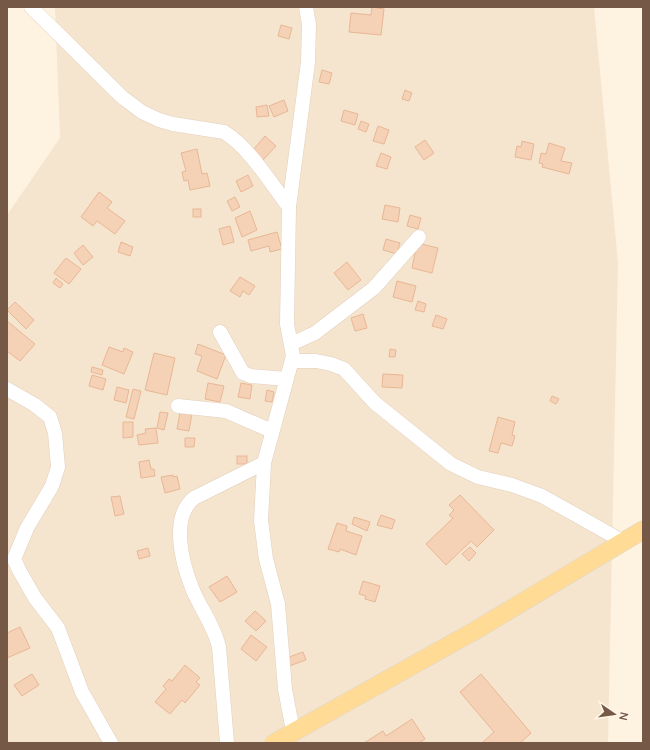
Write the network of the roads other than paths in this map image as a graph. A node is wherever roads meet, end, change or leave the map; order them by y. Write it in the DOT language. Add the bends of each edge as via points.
graph roads {
  1 [pos="31,7"];
  2 [pos="306,7"];
  3 [pos="290,208"];
  4 [pos="418,237"];
  5 [pos="220,332"];
  6 [pos="291,344"];
  7 [pos="293,361"];
  8 [pos="286,379"];
  9 [pos="7,389"];
  10 [pos="178,406"];
  11 [pos="272,430"];
  12 [pos="264,463"];
  13 [pos="643,530"];
  14 [pos="624,542"];
  15 [pos="11,554"];
  16 [pos="293,731"];
  17 [pos="111,743"];
  18 [pos="227,743"];
  19 [pos="274,743"];
  1 -- 3 [label="street" via="122,97 142,112 159,120 224,132 232,138"];
  2 -- 3 [label="street" via="309,25 308,62"];
  3 -- 6 [label="street" via="287,324"];
  4 -- 6 [label="street" via="374,288 315,333"];
  5 -- 8 [label="street" via="243,373 248,376"];
  6 -- 7 [label="street"];
  7 -- 8 [label="street"];
  7 -- 14 [label="street" via="316,361 344,369 375,402 458,468 478,477 512,485 542,496"];
  8 -- 11 [label="street"];
  9 -- 15 [label="street" via="50,417 56,439 58,467 52,486"];
  10 -- 11 [label="street" via="226,412"];
  11 -- 12 [label="street"];
  12 -- 16 [label="street" via="262,541 278,604 285,689"];
  12 -- 18 [label="street" via="194,498 187,504 181,521 182,550 192,590 216,635 219,647"];
  13 -- 14 [label="main road"];
  14 -- 16 [label="main road" via="469,633"];
  15 -- 17 [label="street" via="35,598 58,628 82,692"];
  16 -- 19 [label="main road"];
}
